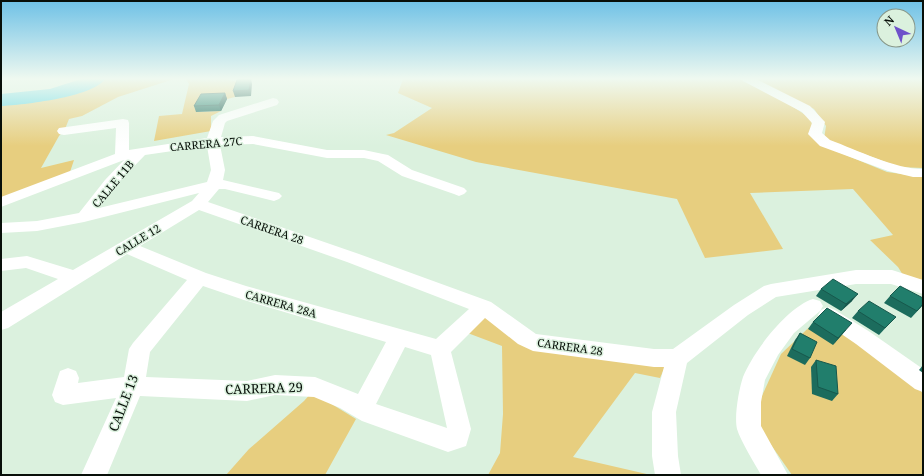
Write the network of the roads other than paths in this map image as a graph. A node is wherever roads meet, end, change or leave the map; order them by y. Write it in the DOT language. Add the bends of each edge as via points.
graph roads {
  1 [pos="791,101"];
  2 [pos="273,102"];
  3 [pos="64,131"];
  4 [pos="213,141"];
  5 [pos="142,151"];
  6 [pos="122,156"];
  7 [pos="923,173"];
  8 [pos="214,186"];
  9 [pos="459,190"];
  10 [pos="274,196"];
  11 [pos="1,202"];
  12 [pos="198,204"];
  13 [pos="84,217"];
  14 [pos="1,228"];
  15 [pos="126,247"];
  16 [pos="1,265"];
  17 [pos="75,278"];
  18 [pos="199,278"];
  19 [pos="923,287"];
  20 [pos="790,288"];
  21 [pos="813,306"];
  22 [pos="484,307"];
  23 [pos="1,322"];
  24 [pos="399,338"];
  25 [pos="440,349"];
  26 [pos="677,358"];
  27 [pos="68,378"];
  28 [pos="923,382"];
  29 [pos="133,386"];
  30 [pos="362,409"];
  31 [pos="94,475"];
  32 [pos="668,475"];
  33 [pos="775,475"];
  1 -- 7 [label="street" via="806,109 818,122 815,134 825,143 893,168"];
  2 -- 4 [label="street" via="223,118 219,121"];
  3 -- 6 [label="street" via="123,123"];
  4 -- 5 [label="street, CARRERA 27C"];
  4 -- 8 [label="street" via="218,170"];
  4 -- 9 [label="street, CARRERA 27C" via="253,140 327,154 364,154 383,158 407,173"];
  5 -- 6 [label="street, CARRERA 27C"];
  5 -- 13 [label="street, CALLE 11B" via="110,183"];
  6 -- 11 [label="street, CARRERA 27C"];
  8 -- 10 [label="street" via="225,184"];
  8 -- 12 [label="street, CALLE 12"];
  8 -- 13 [label="street"];
  12 -- 15 [label="street, CALLE 12"];
  12 -- 22 [label="street, CARRERA 28"];
  13 -- 14 [label="street" via="37,226"];
  15 -- 17 [label="street, CALLE 12"];
  15 -- 18 [label="street, CARRERA 28A"];
  16 -- 17 [label="street" via="27,262"];
  17 -- 23 [label="street, CALLE 12"];
  18 -- 24 [label="street, CARRERA 28A"];
  18 -- 29 [label="street, CALLE 13" via="140,349"];
  19 -- 20 [label="street" via="892,277 863,277"];
  20 -- 21 [label="street"];
  20 -- 26 [label="street" via="771,291"];
  21 -- 28 [label="street" via="863,338"];
  21 -- 33 [label="street" via="787,327 754,378 749,402 749,428"];
  22 -- 25 [label="street"];
  22 -- 26 [label="street, CARRERA 28" via="533,342 640,357"];
  24 -- 25 [label="street, CARRERA 28A"];
  24 -- 30 [label="street"];
  25 -- 30 [label="street, CARRERA 29" via="459,429 457,438 448,440"];
  26 -- 32 [label="street" via="664,412"];
  27 -- 29 [label="street, CARRERA 29" via="63,395"];
  29 -- 30 [label="street, CARRERA 29" via="247,391 275,385 315,387"];
  29 -- 31 [label="street, CALLE 13"];
}
